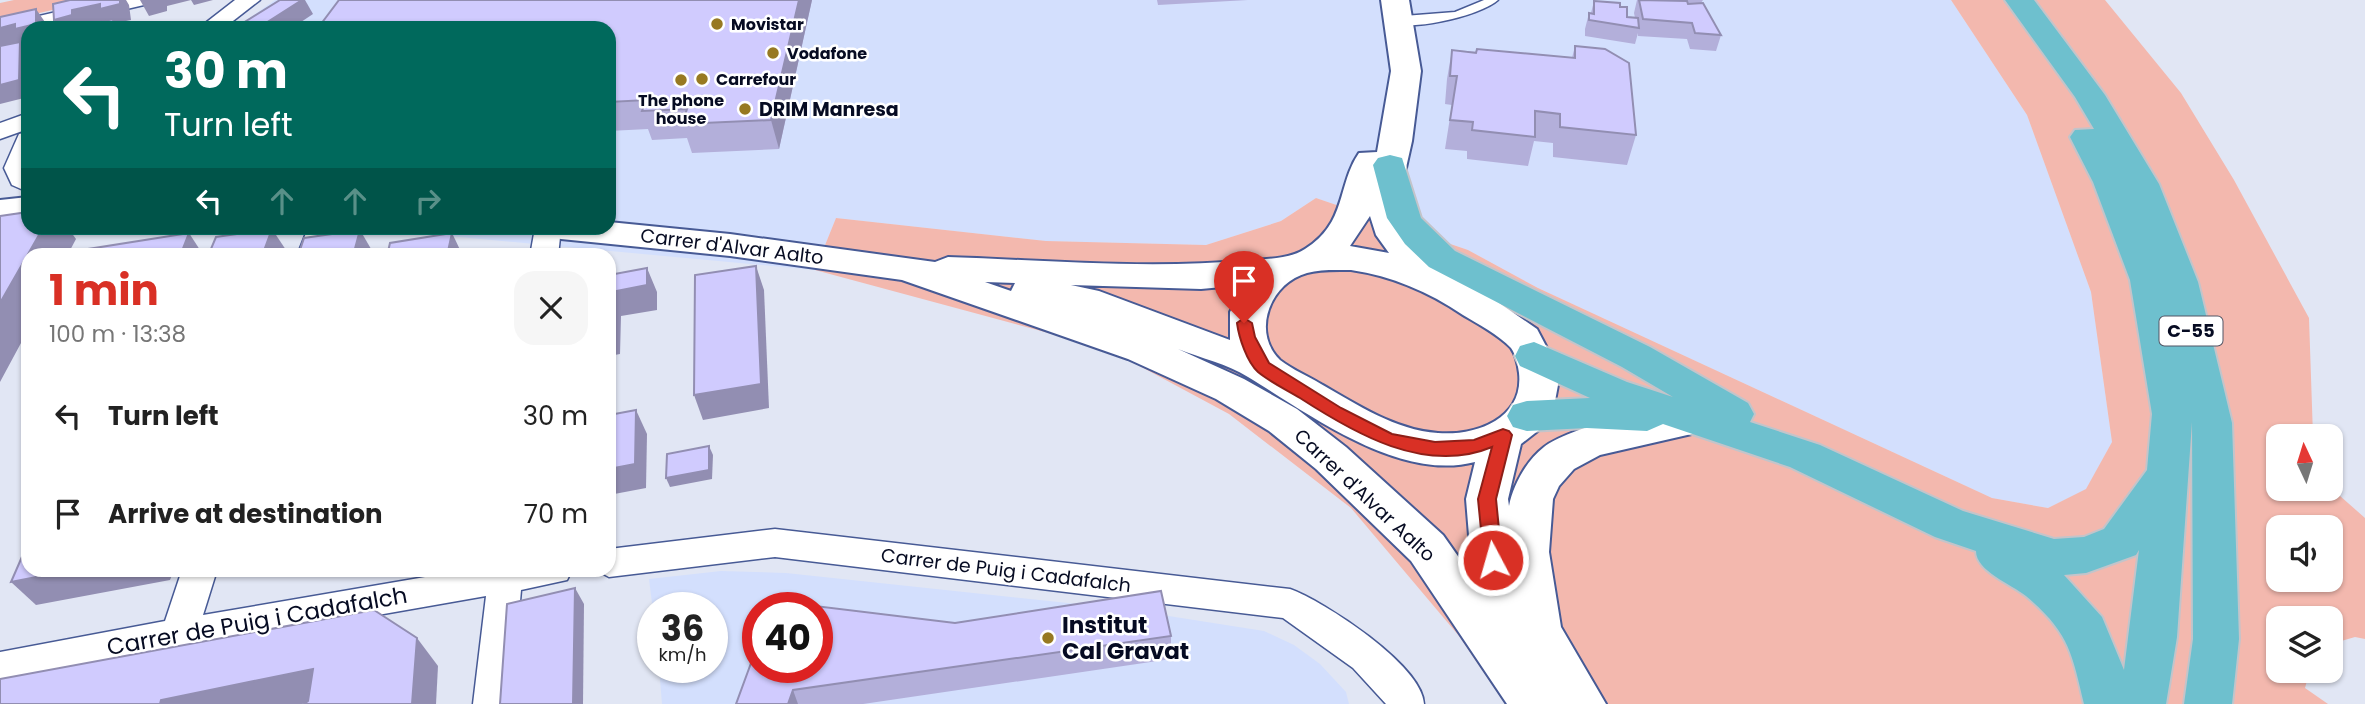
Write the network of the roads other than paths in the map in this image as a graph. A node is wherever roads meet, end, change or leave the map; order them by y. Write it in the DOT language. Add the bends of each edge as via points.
graph roads {
  1 [pos="136,0"];
  2 [pos="249,0"];
  3 [pos="1492,0"];
  4 [pos="1992,0"];
  5 [pos="2019,0"];
  6 [pos="1389,11"];
  7 [pos="47,21"];
  8 [pos="220,21"];
  9 [pos="21,27"];
  10 [pos="0,32"];
  11 [pos="21,123"];
  12 [pos="0,132"];
  13 [pos="21,136"];
  14 [pos="0,149"];
  15 [pos="21,157"];
  16 [pos="1379,169"];
  17 [pos="17,210"];
  18 [pos="616,234"];
  19 [pos="1299,264"];
  20 [pos="902,267"];
  21 [pos="1155,276"];
  22 [pos="1428,279"];
  23 [pos="1534,356"];
  24 [pos="1263,367"];
  25 [pos="1336,413"];
  26 [pos="1695,419"];
  27 [pos="1515,426"];
  28 [pos="1805,456"];
  29 [pos="2169,470"];
  30 [pos="1950,525"];
  31 [pos="1427,548"];
  32 [pos="616,562"];
  33 [pos="198,577"];
  34 [pos="494,577"];
  35 [pos="505,577"];
  36 [pos="1538,632"];
  37 [pos="178,634"];
  38 [pos="0,668"];
  39 [pos="492,704"];
  40 [pos="1405,704"];
  41 [pos="1535,704"];
  42 [pos="1582,704"];
  43 [pos="2108,704"];
  44 [pos="2142,704"];
  45 [pos="2208,704"];
  1 -- 7 [label="street"];
  2 -- 8 [label="street"];
  3 -- 6 [label="lane" via="1435,19"];
  4 -- 29 [label="highway, C-55" via="2063,93 2110,182 2148,280 2172,414"];
  5 -- 45 [label="highway, C-55" via="2090,95 2135,173 2180,282 2212,423 2217,639"];
  6 -- 16 [label="street"];
  9 -- 10 [label="street"];
  11 -- 12 [label="street"];
  13 -- 14 [label="street"];
  15 -- 17 [label="street"];
  16 -- 19 [label="street" via="1342,237"];
  16 -- 21 [label="street" via="1289,247 1234,264"];
  16 -- 22 [label="street" via="1382,199 1394,235"];
  16 -- 28 [label="highway" via="1398,211 1415,235 1442,258 1636,357"];
  18 -- 20 [label="street, Carrer d'Alvar Aalto"];
  19 -- 21 [label="street, Carrer d'Alvar Aalto" via="1200,277"];
  19 -- 22 [label="street, Carrer d'Alvar Aalto" via="1378,261"];
  19 -- 24 [label="street" via="1252,298 1244,323"];
  20 -- 21 [label="street, Carrer d'Alvar Aalto"];
  20 -- 24 [label="street, Carrer d'Alvar Aalto" via="1086,300"];
  20 -- 31 [label="street, Carrer d'Alvar Aalto" via="1143,349 1230,389 1283,420 1331,458"];
  22 -- 23 [label="street" via="1489,313 1526,341"];
  23 -- 26 [label="highway" via="1613,392"];
  23 -- 27 [label="street" via="1540,382 1535,402"];
  24 -- 25 [label="street, Carrer d'Alvar Aalto"];
  25 -- 27 [label="street, Carrer d'Alvar Aalto" via="1388,440 1435,449 1475,447"];
  25 -- 31 [label="street"];
  26 -- 27 [label="highway" via="1587,413"];
  26 -- 28 [label="highway"];
  26 -- 36 [label="street" via="1584,444 1555,460 1535,489 1526,523 1527,567"];
  27 -- 36 [label="street" via="1487,499 1493,560 1506,599"];
  28 -- 30 [label="highway"];
  29 -- 30 [label="highway" via="2120,542 2086,555 2054,557"];
  29 -- 44 [label="highway, C-55" via="2154,637"];
  30 -- 43 [label="highway" via="2025,571 2067,606 2092,644"];
  31 -- 41 [label="street, Carrer d'Alvar Aalto"];
  32 -- 40 [label="street, Carrer de Puig i Cadafalch" via="775,543 1290,604 1383,668 1405,696"];
  33 -- 37 [label="street"];
  34 -- 37 [label="street, Carrer de Puig i Cadafalch"];
  35 -- 39 [label="street"];
  36 -- 42 [label="street"];
  37 -- 38 [label="street, Carrer de Puig i Cadafalch"];
}
